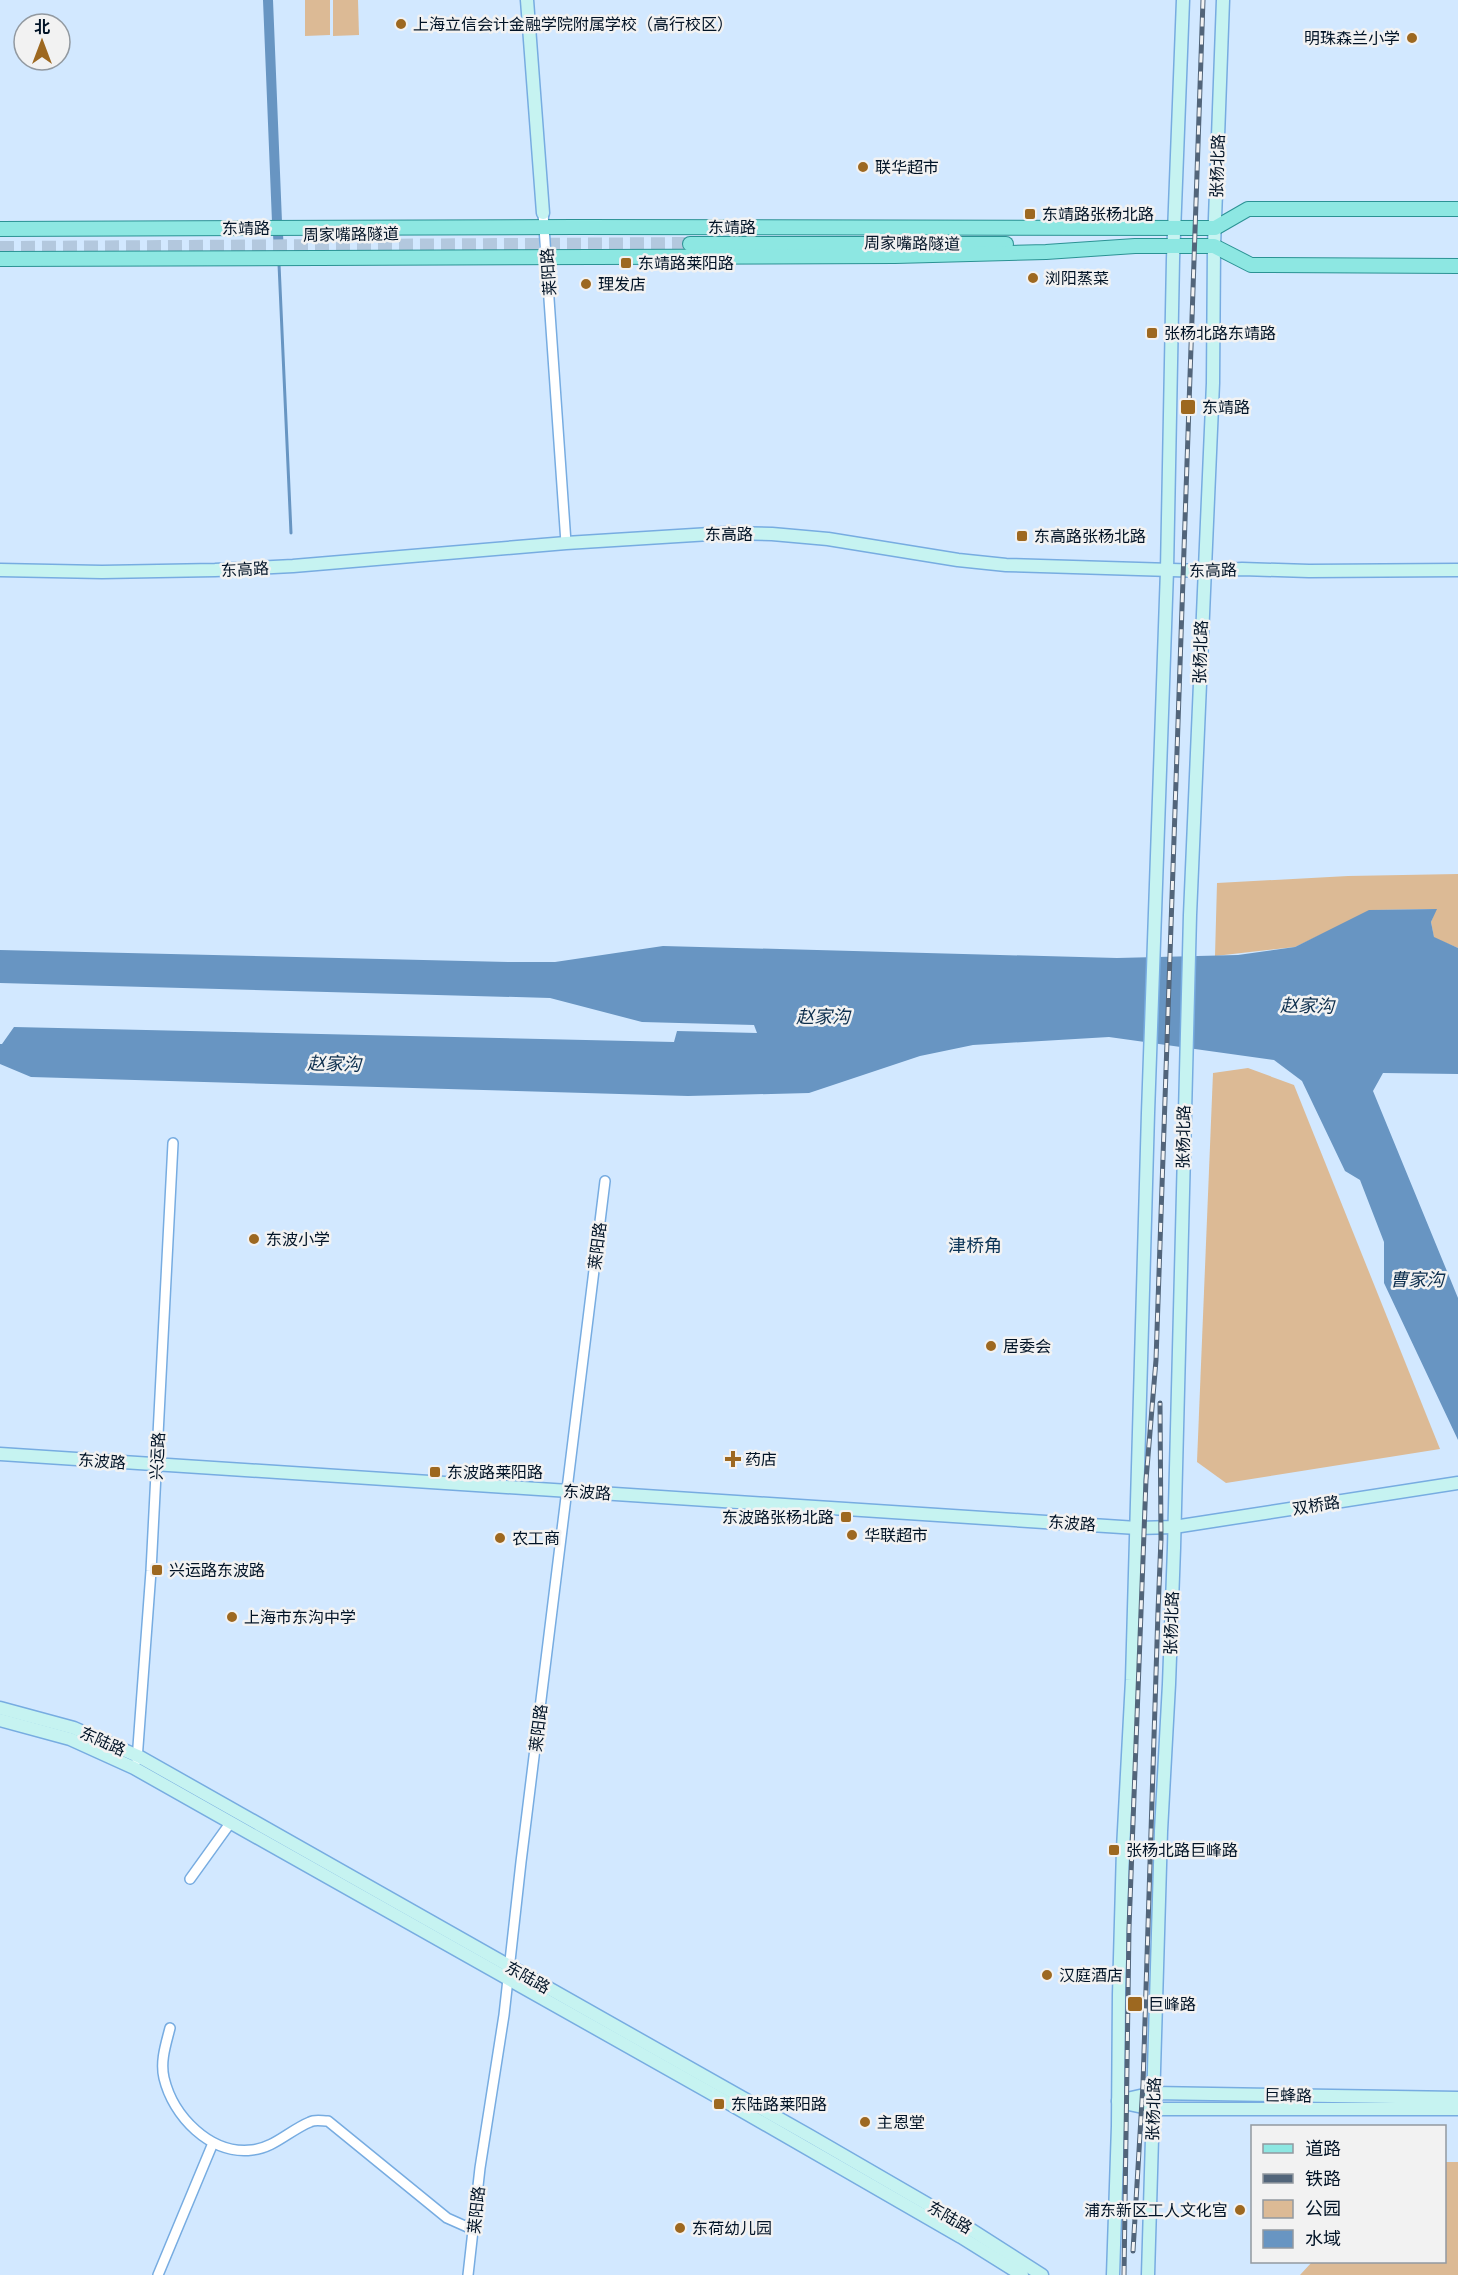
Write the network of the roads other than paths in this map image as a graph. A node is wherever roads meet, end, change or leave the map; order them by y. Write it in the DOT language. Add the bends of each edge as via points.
graph roads {
  1 [pos="527,0"];
  2 [pos="1183,0"];
  3 [pos="1223,0"];
  4 [pos="1458,209"];
  5 [pos="543,213"];
  6 [pos="522,228"];
  7 [pos="545,228"];
  8 [pos="1215,228"];
  9 [pos="0,229"];
  10 [pos="1174,229"];
  11 [pos="0,237"];
  12 [pos="690,244"];
  13 [pos="1134,246"];
  14 [pos="1174,246"];
  15 [pos="1214,246"];
  16 [pos="547,257"];
  17 [pos="0,259"];
  18 [pos="1458,266"];
  19 [pos="566,543"];
  20 [pos="0,570"];
  21 [pos="1167,570"];
  22 [pos="1458,570"];
  23 [pos="1204,571"];
  24 [pos="173,1143"];
  25 [pos="605,1181"];
  26 [pos="0,1454"];
  27 [pos="157,1465"];
  28 [pos="1458,1483"];
  29 [pos="568,1491"];
  30 [pos="1174,1527"];
  31 [pos="1137,1528"];
  32 [pos="0,1708"];
  33 [pos="0,1720"];
  34 [pos="137,1763"];
  35 [pos="231,1822"];
  36 [pos="190,1879"];
  37 [pos="509,1972"];
  38 [pos="170,2028"];
  39 [pos="1153,2093"];
  40 [pos="1458,2098"];
  41 [pos="1118,2102"];
  42 [pos="1152,2109"];
  43 [pos="1458,2109"];
  44 [pos="213,2143"];
  45 [pos="474,2230"];
  46 [pos="158,2275"];
  47 [pos="468,2275"];
  48 [pos="1022,2275"];
  49 [pos="1042,2275"];
  50 [pos="1113,2275"];
  51 [pos="1148,2275"];
  1 -- 5 [label="main road, 莱阳路"];
  2 -- 10 [label="main road"];
  3 -- 8 [label="main road, 张杨北路"];
  4 -- 8 [label="main road, 东靖路" via="1248,209"];
  5 -- 7 [label="street, 莱阳路"];
  6 -- 7 [label="main road, 东靖路"];
  6 -- 9 [label="main road, 东靖路"];
  6 -- 11 [label="main road, 周家嘴路隧道" via="292,235"];
  7 -- 10 [label="main road, 东靖路"];
  7 -- 16 [label="street, 莱阳路"];
  8 -- 10 [label="main road, 东靖路"];
  8 -- 15 [label="main road, 张杨北路"];
  10 -- 14 [label="main road"];
  12 -- 13 [label="main road, 周家嘴路隧道"];
  13 -- 14 [label="main road, 东靖路"];
  13 -- 16 [label="main road, 东靖路" via="895,256"];
  14 -- 15 [label="main road, 东靖路"];
  14 -- 21 [label="main road"];
  15 -- 18 [label="main road, 东靖路" via="1251,265"];
  15 -- 23 [label="main road, 张杨北路" via="1213,383"];
  16 -- 17 [label="main road, 东靖路"];
  16 -- 19 [label="street, 莱阳路"];
  19 -- 20 [label="main road, 东高路" via="215,570"];
  19 -- 21 [label="main road, 东高路" via="772,534 1006,565"];
  21 -- 23 [label="main road, 东高路"];
  21 -- 31 [label="main road"];
  22 -- 23 [label="main road, 东高路"];
  23 -- 30 [label="main road, 张杨北路" via="1183,1121"];
  24 -- 27 [label="street, 兴运路"];
  25 -- 29 [label="street, 莱阳路"];
  26 -- 27 [label="main road, 东波路"];
  27 -- 29 [label="main road, 东波路"];
  27 -- 34 [label="street, 兴运路"];
  28 -- 30 [label="main road, 双桥路"];
  29 -- 31 [label="main road, 东波路"];
  29 -- 37 [label="street, 莱阳路"];
  30 -- 31 [label="main road, 东波路"];
  30 -- 39 [label="main road, 张杨北路"];
  31 -- 41 [label="main road" via="1123,1860"];
  32 -- 34 [label="main road, 东陆路" via="110,1742"];
  33 -- 34 [label="main road, 东陆路"];
  34 -- 35 [label="main road, 东陆路"];
  34 -- 37 [label="main road, 东陆路"];
  35 -- 36 [label="street"];
  35 -- 37 [label="main road, 东陆路"];
  37 -- 45 [label="street, 莱阳路"];
  37 -- 48 [label="main road, 东陆路"];
  37 -- 49 [label="main road, 东陆路" via="938,2210"];
  38 -- 44 [label="street" via="163,2053 163,2076 172,2102 189,2125"];
  39 -- 40 [label="main road, 巨蜂路"];
  39 -- 41 [label="main road, 巨蜂路"];
  39 -- 42 [label="main road, 张杨北路"];
  41 -- 42 [label="main road"];
  41 -- 50 [label="main road"];
  42 -- 43 [label="main road"];
  42 -- 51 [label="main road, 张杨北路"];
  44 -- 45 [label="street" via="232,2150 253,2150 312,2121 328,2121 447,2218"];
  44 -- 46 [label="street"];
  45 -- 47 [label="street, 莱阳路"];
}
